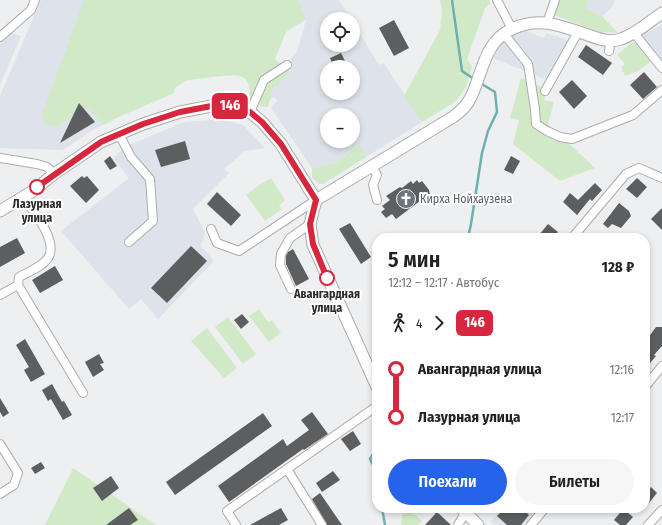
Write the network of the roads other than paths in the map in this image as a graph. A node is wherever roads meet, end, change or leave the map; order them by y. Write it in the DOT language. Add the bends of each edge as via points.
graph roads {
  1 [pos="35,0"];
  2 [pos="497,0"];
  3 [pos="555,0"];
  4 [pos="662,13"];
  5 [pos="547,23"];
  6 [pos="508,32"];
  7 [pos="578,32"];
  8 [pos="634,33"];
  9 [pos="0,37"];
  10 [pos="286,65"];
  11 [pos="662,68"];
  12 [pos="662,90"];
  13 [pos="545,91"];
  14 [pos="250,112"];
  15 [pos="119,134"];
  16 [pos="0,158"];
  17 [pos="372,167"];
  18 [pos="54,174"];
  19 [pos="662,178"];
  20 [pos="23,197"];
  21 [pos="316,200"];
  22 [pos="377,200"];
  23 [pos="0,211"];
  24 [pos="310,224"];
  25 [pos="211,229"];
  26 [pos="576,233"];
  27 [pos="129,242"];
  28 [pos="18,284"];
  29 [pos="291,288"];
  30 [pos="0,295"];
  31 [pos="662,366"];
  32 [pos="372,376"];
  33 [pos="650,381"];
  34 [pos="83,393"];
  35 [pos="372,410"];
  36 [pos="0,444"];
  37 [pos="287,469"];
  38 [pos="0,494"];
  39 [pos="662,510"];
  40 [pos="462,513"];
  41 [pos="465,513"];
  42 [pos="541,513"];
  43 [pos="236,525"];
  44 [pos="322,525"];
  45 [pos="458,525"];
  46 [pos="478,525"];
  47 [pos="531,525"];
  48 [pos="648,525"];
  1 -- 9 [label="street" via="31,10"];
  2 -- 6 [label="street"];
  3 -- 5 [label="street"];
  4 -- 8 [label="main road"];
  5 -- 6 [label="main road" via="530,23"];
  5 -- 7 [label="main road"];
  6 -- 12 [label="street" via="528,64 536,124 560,137 572,139 633,115"];
  6 -- 17 [label="main road" via="491,48 485,58 471,98 463,110"];
  7 -- 8 [label="main road" via="602,40 610,46"];
  7 -- 13 [label="street"];
  8 -- 11 [label="street"];
  10 -- 14 [label="street" via="264,80"];
  14 -- 15 [label="main road" via="222,104 180,112"];
  14 -- 21 [label="main road" via="281,144"];
  15 -- 18 [label="main road" via="101,142"];
  15 -- 27 [label="street" via="131,157 150,178 152,221"];
  16 -- 18 [label="street" via="37,164 47,167"];
  17 -- 21 [label="main road"];
  17 -- 22 [label="street" via="377,175 373,185"];
  18 -- 20 [label="main road"];
  19 -- 26 [label="street" via="639,168 626,174"];
  20 -- 23 [label="main road"];
  20 -- 28 [label="street" via="50,238 52,250 42,264 19,277"];
  21 -- 24 [label="main road"];
  21 -- 25 [label="street" via="239,251 217,243"];
  24 -- 29 [label="street" via="290,238 281,254 280,265"];
  24 -- 32 [label="main road" via="313,244"];
  28 -- 30 [label="street"];
  28 -- 34 [label="street"];
  31 -- 33 [label="street"];
  35 -- 37 [label="street"];
  36 -- 38 [label="street" via="18,473 14,485"];
  37 -- 43 [label="street" via="227,511"];
  37 -- 44 [label="street"];
  39 -- 48 [label="street"];
  40 -- 45 [label="street"];
  41 -- 46 [label="main road"];
  42 -- 47 [label="street"];
}
